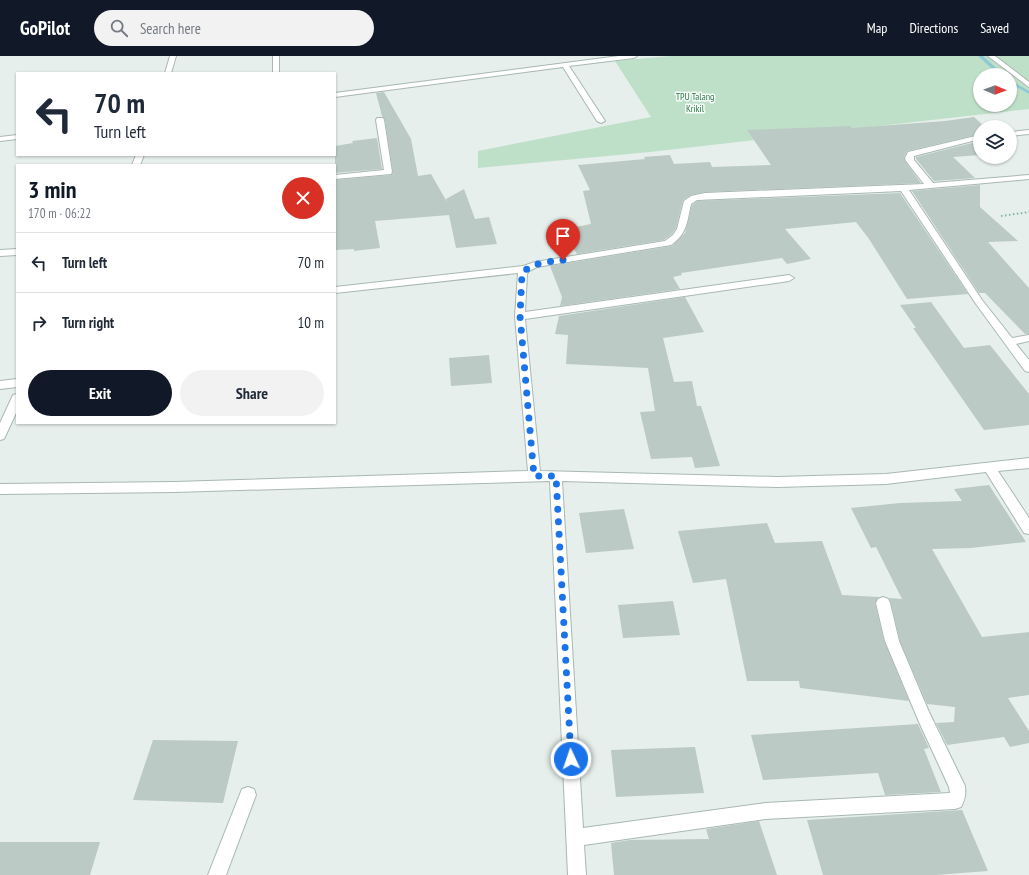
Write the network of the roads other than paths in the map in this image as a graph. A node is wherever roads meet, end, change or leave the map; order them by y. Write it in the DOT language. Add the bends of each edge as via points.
graph roads {
  1 [pos="173,56"];
  2 [pos="276,56"];
  3 [pos="634,56"];
  4 [pos="991,56"];
  5 [pos="609,57"];
  6 [pos="565,65"];
  7 [pos="168,72"];
  8 [pos="276,72"];
  9 [pos="1029,85"];
  10 [pos="336,95"];
  11 [pos="380,120"];
  12 [pos="601,121"];
  13 [pos="1029,132"];
  14 [pos="1017,133"];
  15 [pos="16,137"];
  16 [pos="0,139"];
  17 [pos="973,139"];
  18 [pos="336,177"];
  19 [pos="1029,177"];
  20 [pos="930,185"];
  21 [pos="903,188"];
  22 [pos="16,252"];
  23 [pos="0,253"];
  24 [pos="525,269"];
  25 [pos="789,278"];
  26 [pos="336,290"];
  27 [pos="520,316"];
  28 [pos="1029,338"];
  29 [pos="1008,342"];
  30 [pos="1029,368"];
  31 [pos="16,383"];
  32 [pos="0,385"];
  33 [pos="16,400"];
  34 [pos="0,436"];
  35 [pos="1029,463"];
  36 [pos="990,468"];
  37 [pos="534,476"];
  38 [pos="556,476"];
  39 [pos="0,489"];
  40 [pos="1029,529"];
  41 [pos="883,603"];
  42 [pos="248,795"];
  43 [pos="575,838"];
  44 [pos="217,875"];
  45 [pos="577,875"];
  1 -- 7 [label="street"];
  2 -- 8 [label="street"];
  3 -- 5 [label="street"];
  4 -- 9 [label="street"];
  5 -- 6 [label="street"];
  6 -- 10 [label="street"];
  6 -- 12 [label="street"];
  11 -- 18 [label="street" via="388,172"];
  13 -- 14 [label="street"];
  15 -- 16 [label="street"];
  17 -- 20 [label="street" via="911,154 910,160"];
  19 -- 20 [label="street"];
  20 -- 21 [label="street"];
  21 -- 24 [label="street" via="745,193 694,198 687,203 677,237 668,243 535,265"];
  21 -- 29 [label="street"];
  22 -- 23 [label="street"];
  24 -- 26 [label="street"];
  24 -- 27 [label="street" via="522,274"];
  25 -- 27 [label="street"];
  27 -- 37 [label="street"];
  28 -- 29 [label="street"];
  29 -- 30 [label="street"];
  31 -- 32 [label="street"];
  33 -- 34 [label="street"];
  35 -- 36 [label="street"];
  36 -- 38 [label="street" via="886,479 777,482"];
  36 -- 40 [label="street"];
  37 -- 38 [label="street"];
  37 -- 39 [label="street" via="175,487"];
  38 -- 43 [label="street"];
  41 -- 43 [label="street" via="892,641 957,786 958,795 955,801 765,811"];
  42 -- 44 [label="street"];
  43 -- 45 [label="street"];
}
